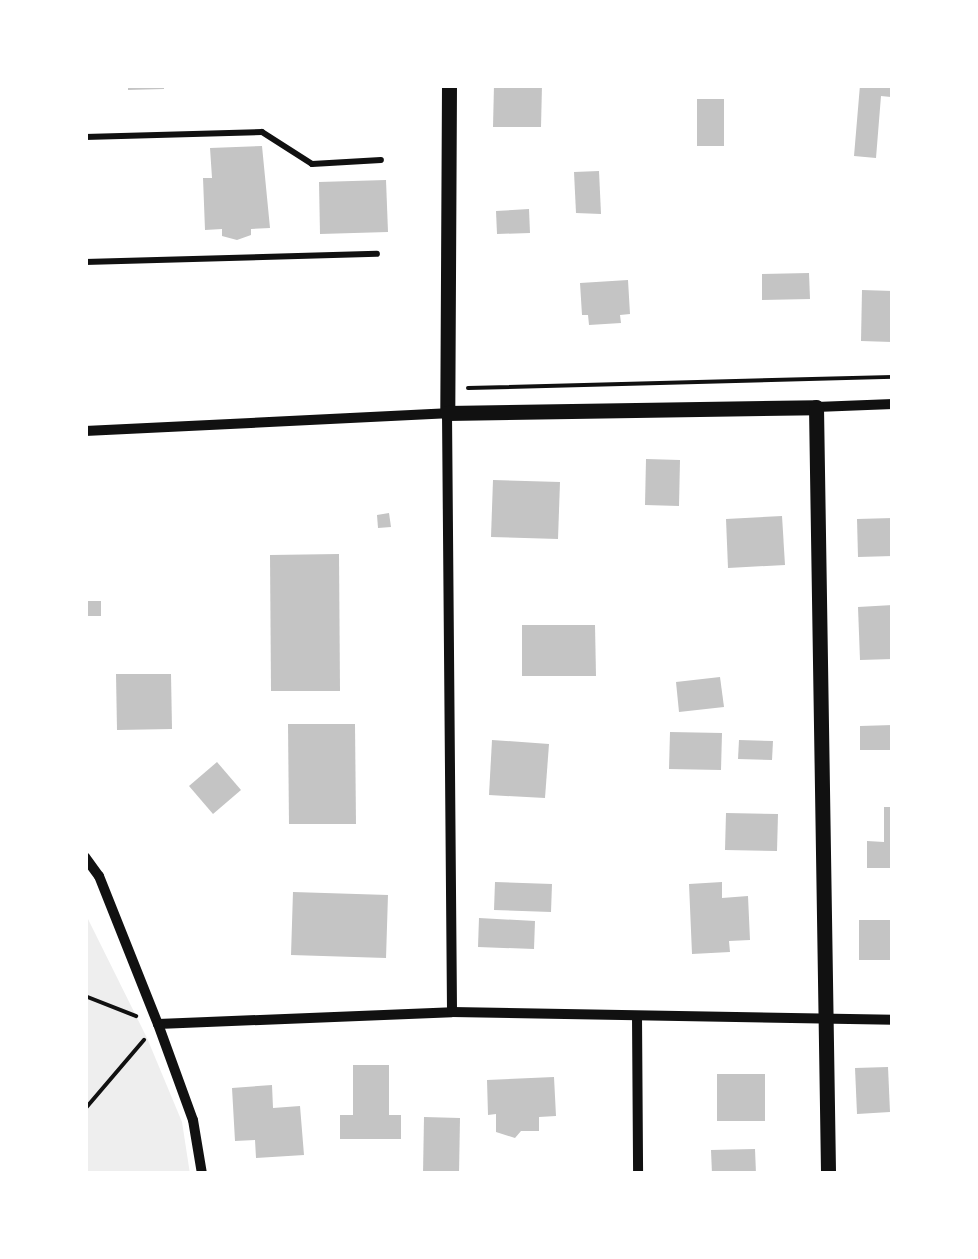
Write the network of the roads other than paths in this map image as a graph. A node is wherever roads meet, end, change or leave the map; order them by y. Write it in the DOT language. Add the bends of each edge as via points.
graph roads {
  1 [pos="449,85"];
  2 [pos="85,137"];
  3 [pos="381,160"];
  4 [pos="376,254"];
  5 [pos="85,262"];
  6 [pos="893,404"];
  7 [pos="816,407"];
  8 [pos="447,413"];
  9 [pos="85,431"];
  10 [pos="85,856"];
  11 [pos="452,1012"];
  12 [pos="637,1016"];
  13 [pos="827,1018"];
  14 [pos="893,1020"];
  15 [pos="158,1024"];
  16 [pos="202,1174"];
  17 [pos="638,1174"];
  18 [pos="828,1174"];
  1 -- 8 [label="street"];
  2 -- 3 [label="lane" via="262,132 312,164"];
  4 -- 5 [label="lane"];
  6 -- 7 [label="street"];
  7 -- 8 [label="street"];
  7 -- 13 [label="street"];
  8 -- 9 [label="street"];
  8 -- 11 [label="street"];
  10 -- 15 [label="street"];
  11 -- 12 [label="street"];
  11 -- 15 [label="street"];
  12 -- 13 [label="street"];
  12 -- 17 [label="street"];
  13 -- 14 [label="street"];
  13 -- 18 [label="street"];
  15 -- 16 [label="street" via="193,1120"];
}
